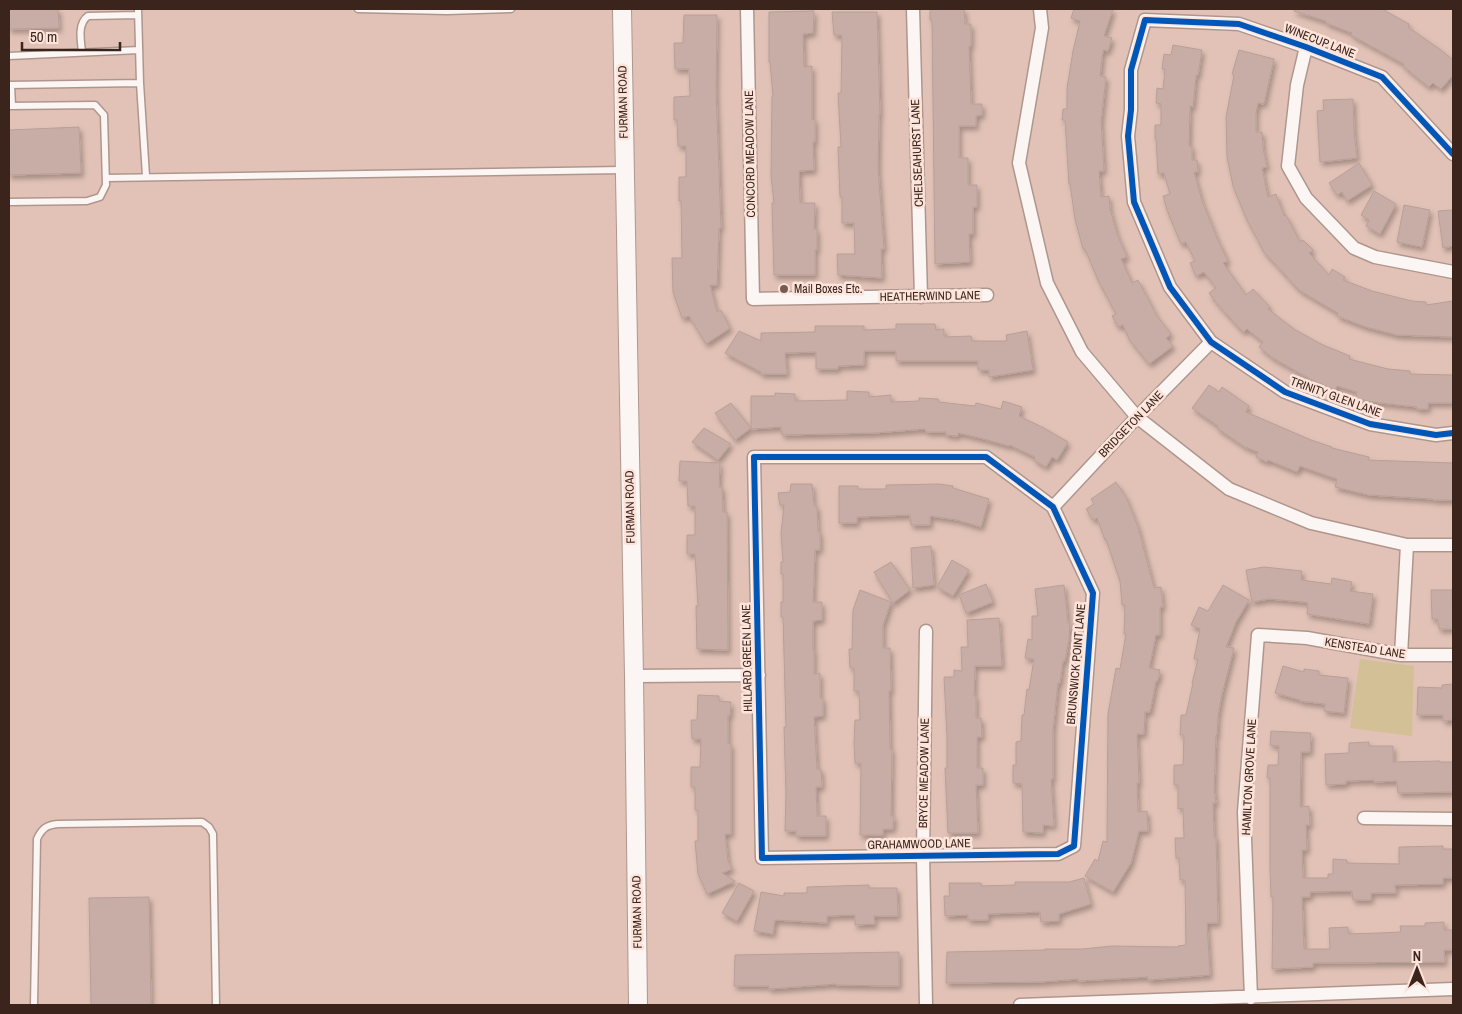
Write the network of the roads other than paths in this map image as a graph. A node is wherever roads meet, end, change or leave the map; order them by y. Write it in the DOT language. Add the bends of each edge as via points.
graph roads {
  1 [pos="358,9"];
  2 [pos="511,9"];
  3 [pos="622,9"];
  4 [pos="747,9"];
  5 [pos="913,9"];
  6 [pos="1040,9"];
  7 [pos="138,12"];
  8 [pos="1145,20"];
  9 [pos="1306,47"];
  10 [pos="139,50"];
  11 [pos="82,52"];
  12 [pos="9,56"];
  13 [pos="140,83"];
  14 [pos="10,85"];
  15 [pos="10,106"];
  16 [pos="1453,154"];
  17 [pos="624,170"];
  18 [pos="146,176"];
  19 [pos="106,178"];
  20 [pos="9,202"];
  21 [pos="1453,272"];
  22 [pos="987,295"];
  23 [pos="921,297"];
  24 [pos="753,299"];
  25 [pos="1211,342"];
  26 [pos="1137,417"];
  27 [pos="1453,433"];
  28 [pos="754,457"];
  29 [pos="1053,507"];
  30 [pos="1408,545"];
  31 [pos="1453,545"];
  32 [pos="926,631"];
  33 [pos="1307,638"];
  34 [pos="1401,655"];
  35 [pos="1453,655"];
  36 [pos="759,675"];
  37 [pos="634,676"];
  38 [pos="1364,818"];
  39 [pos="1453,819"];
  40 [pos="1074,846"];
  41 [pos="922,855"];
  42 [pos="762,858"];
  43 [pos="1453,989"];
  44 [pos="1251,998"];
  45 [pos="34,1005"];
  46 [pos="216,1005"];
  47 [pos="638,1005"];
  48 [pos="926,1005"];
  49 [pos="1020,1005"];
  1 -- 2 [label="lane"];
  3 -- 17 [label="street, FURMAN ROAD"];
  4 -- 24 [label="street, CONCORD MEADOW LANE"];
  5 -- 23 [label="street, CHELSEAHURST LANE"];
  6 -- 26 [label="street" via="1042,28 1019,163 1029,209 1047,283 1082,352"];
  7 -- 10 [label="lane"];
  7 -- 11 [label="lane" via="88,16 81,26"];
  8 -- 9 [label="street, WINECUP LANE" via="1239,24"];
  8 -- 25 [label="street, TRINITY GLEN LANE" via="1131,70 1128,136 1134,202 1170,287"];
  9 -- 16 [label="street, WINECUP LANE" via="1382,77"];
  9 -- 21 [label="street" via="1297,85 1288,166 1306,198 1354,248 1376,257"];
  10 -- 11 [label="lane"];
  10 -- 13 [label="lane"];
  11 -- 12 [label="lane"];
  13 -- 14 [label="lane"];
  13 -- 18 [label="lane"];
  14 -- 15 [label="lane"];
  15 -- 19 [label="lane" via="96,105 104,115"];
  17 -- 18 [label="lane"];
  17 -- 37 [label="street, FURMAN ROAD"];
  18 -- 19 [label="lane"];
  19 -- 20 [label="lane" via="100,197 87,201"];
  22 -- 23 [label="street, HEATHERWIND LANE"];
  23 -- 24 [label="street, HEATHERWIND LANE"];
  25 -- 26 [label="street, BRIDGETON LANE"];
  25 -- 27 [label="street, TRINITY GLEN LANE" via="1285,392 1370,424 1436,435"];
  26 -- 29 [label="street, BRIDGETON LANE"];
  26 -- 30 [label="street" via="1229,490 1311,524"];
  28 -- 29 [label="street, BRUNSWICK POINT LANE" via="986,457"];
  28 -- 36 [label="street, HILLARD GREEN LANE"];
  29 -- 40 [label="street, BRUNSWICK POINT LANE" via="1093,593"];
  30 -- 31 [label="street"];
  30 -- 34 [label="street"];
  32 -- 41 [label="street, BRYCE MEADOW LANE"];
  33 -- 34 [label="street, KENSTEAD LANE"];
  33 -- 44 [label="street, HAMILTON GROVE LANE" via="1258,635 1244,812"];
  34 -- 35 [label="street, KENSTEAD LANE"];
  36 -- 37 [label="street"];
  36 -- 42 [label="street, HILLARD GREEN LANE"];
  37 -- 47 [label="street, FURMAN ROAD"];
  38 -- 39 [label="street"];
  40 -- 41 [label="street, GRAHAMWOOD LANE" via="1058,854"];
  41 -- 42 [label="street, GRAHAMWOOD LANE"];
  41 -- 48 [label="street, BRYCE MEADOW LANE"];
  43 -- 44 [label="street"];
  44 -- 49 [label="street"];
  45 -- 46 [label="lane" via="37,839 40,832 48,825 58,824 202,822 209,826 212,834"];
}
